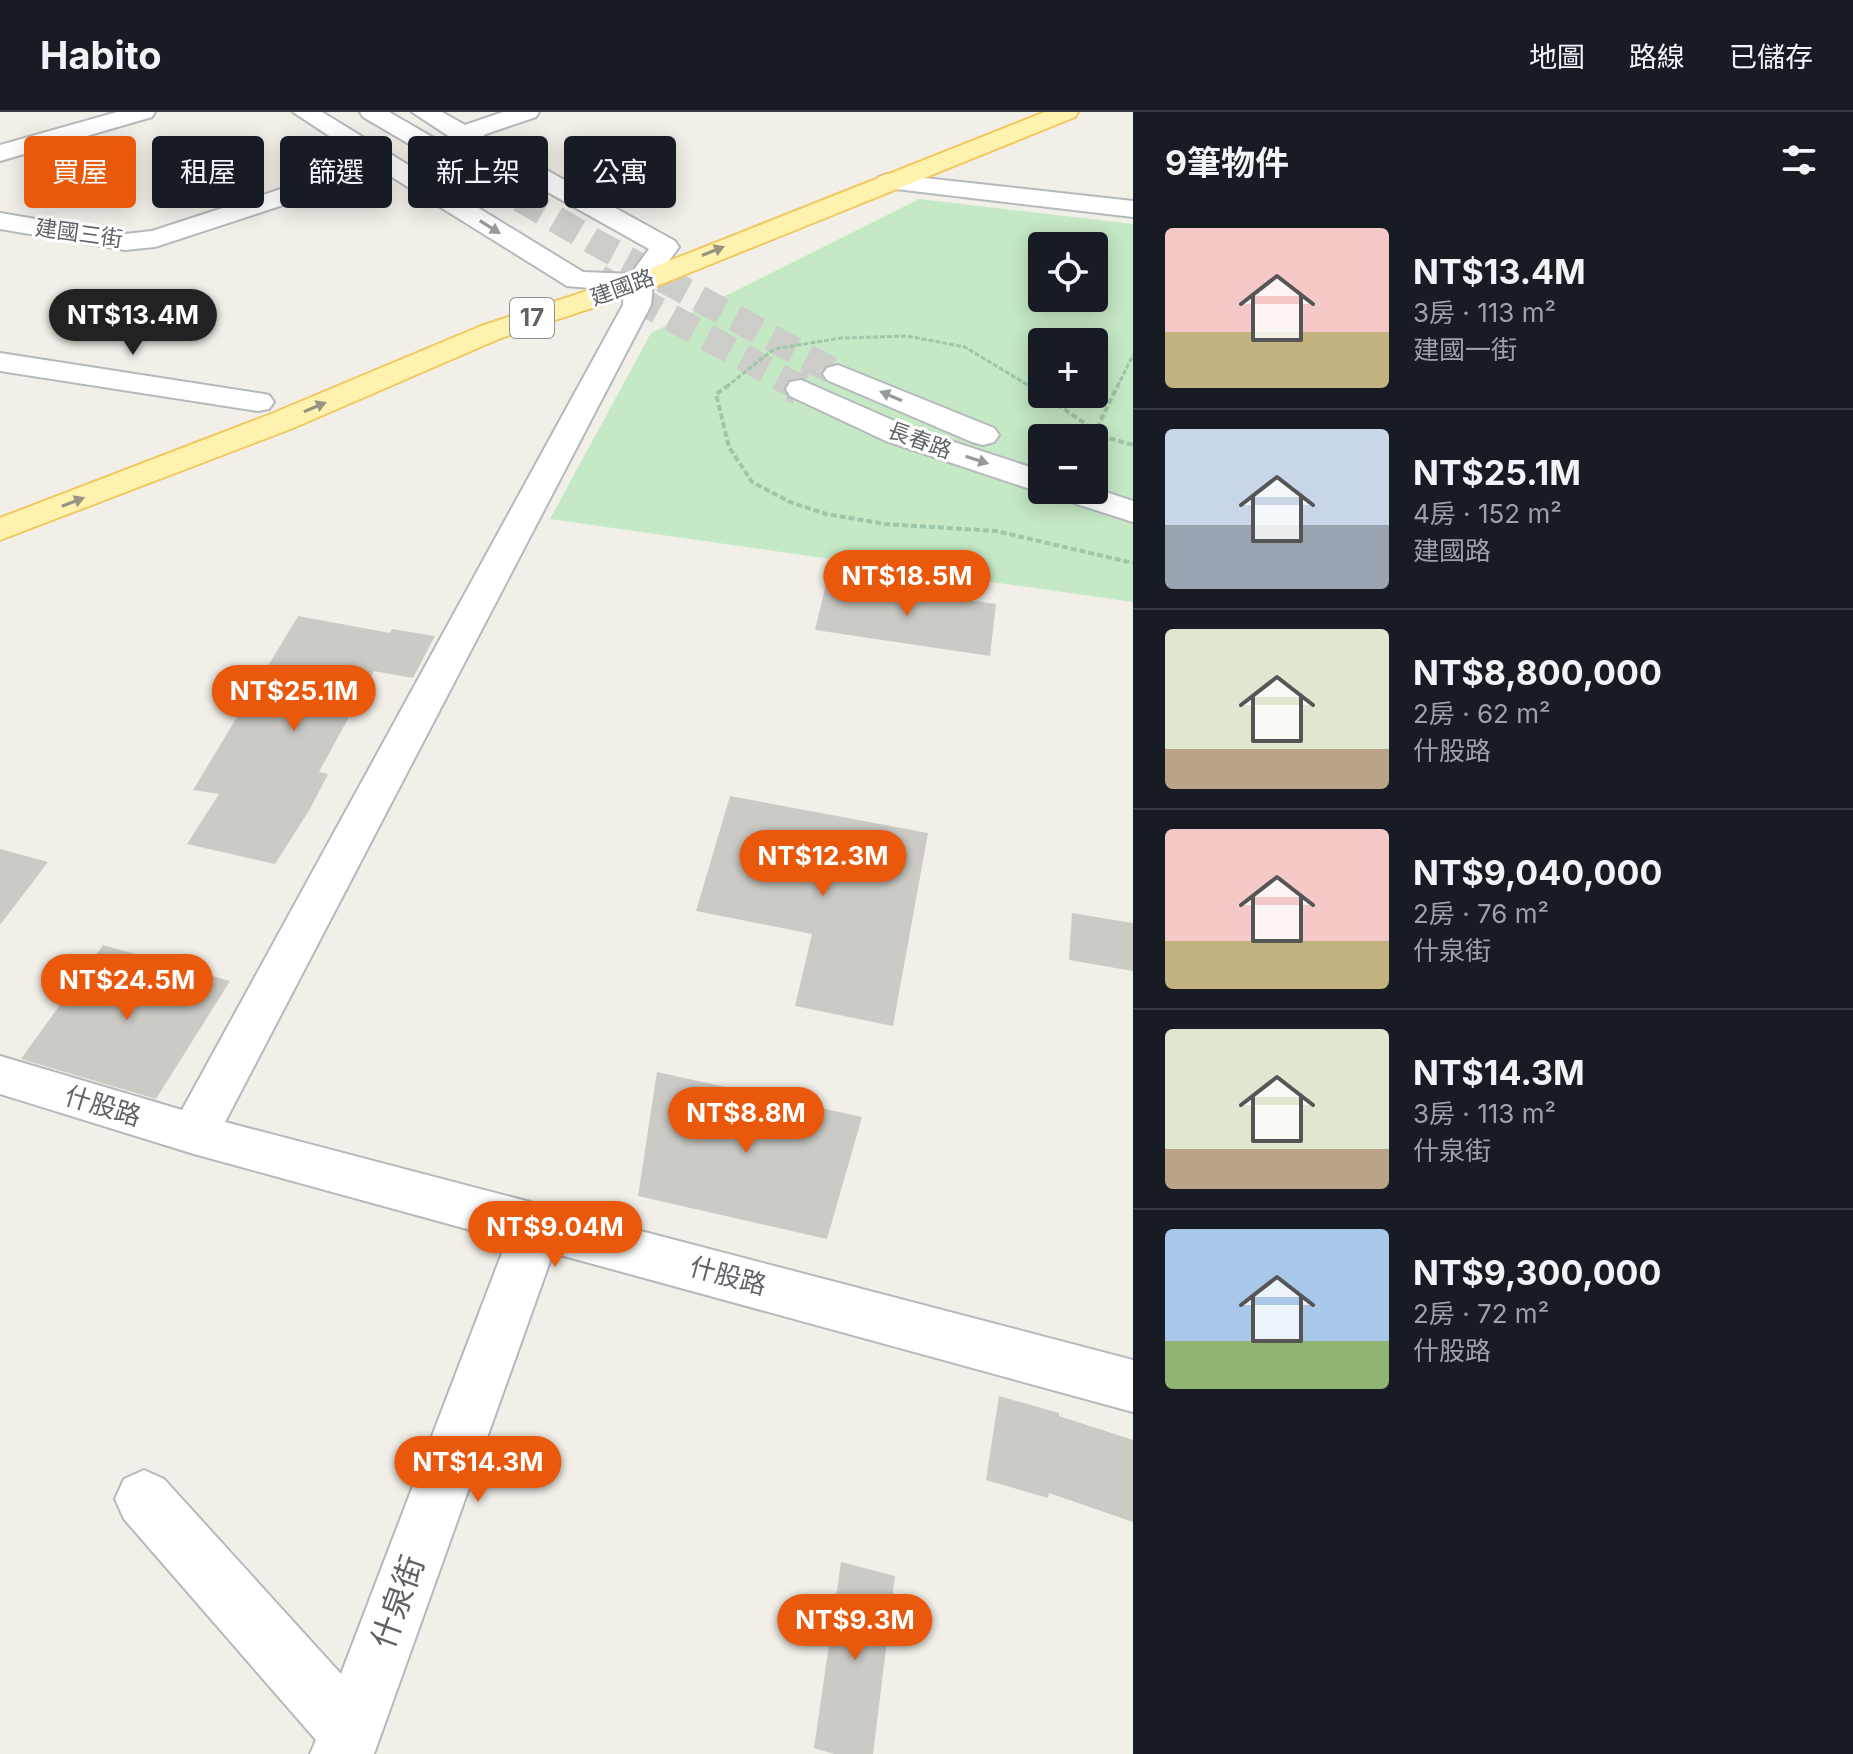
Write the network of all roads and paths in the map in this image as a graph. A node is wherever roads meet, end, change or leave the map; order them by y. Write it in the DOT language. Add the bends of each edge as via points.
graph roads {
  1 [pos="143,112"];
  2 [pos="305,112"];
  3 [pos="328,112"];
  4 [pos="372,112"];
  5 [pos="424,112"];
  6 [pos="527,112"];
  7 [pos="1012,112"];
  8 [pos="1066,112"];
  9 [pos="343,136"];
  10 [pos="431,136"];
  11 [pos="447,136"];
  12 [pos="477,136"];
  13 [pos="0,153"];
  14 [pos="408,161"];
  15 [pos="392,167"];
  16 [pos="888,182"];
  17 [pos="548,190"];
  18 [pos="280,198"];
  19 [pos="1133,209"];
  20 [pos="0,221"];
  21 [pos="665,247"];
  22 [pos="577,280"];
  23 [pos="639,283"];
  24 [pos="1133,355"];
  25 [pos="0,362"];
  26 [pos="838,374"];
  27 [pos="801,389"];
  28 [pos="258,402"];
  29 [pos="1063,408"];
  30 [pos="1086,424"];
  31 [pos="1099,424"];
  32 [pos="1108,438"];
  33 [pos="1133,445"];
  34 [pos="1028,450"];
  35 [pos="1028,477"];
  36 [pos="1108,477"];
  37 [pos="1133,484"];
  38 [pos="0,501"];
  39 [pos="1108,504"];
  40 [pos="1133,512"];
  41 [pos="0,530"];
  42 [pos="0,1075"];
  43 [pos="194,1134"];
  44 [pos="538,1225"];
  45 [pos="1133,1386"];
  46 [pos="144,1499"];
  47 [pos="346,1743"];
  1 -- 13 [label="street"];
  2 -- 9 [label="street"];
  3 -- 14 [label="street"];
  4 -- 10 [label="street"];
  5 -- 11 [label="street"];
  6 -- 12 [label="street"];
  7 -- 21 [label="main road, 建國路 / 17"];
  8 -- 16 [label="main road, 建國路 / 17"];
  15 -- 22 [label="street, one-way"];
  16 -- 19 [label="street"];
  23 -- 16 [label="main road, 建國路 / 17, one-way"];
  17 -- 21 [label="street"];
  18 -- 20 [label="street, 建國三街" via="155,239 125,242"];
  21 -- 22 [label="main road, 建國路 / 17"];
  21 -- 23 [label="street"];
  22 -- 23 [label="street"];
  22 -- 28 [label="main road, 建國路 / 17"];
  41 -- 23 [label="main road, 建國路 / 17, one-way" via="282,421 491,332"];
  23 -- 43 [label="street" via="637,305"];
  24 -- 31 [label="path"];
  25 -- 28 [label="street"];
  34 -- 26 [label="street, 長春路, one-way"];
  27 -- 35 [label="street, 長春路, one-way" via="897,434"];
  28 -- 38 [label="main road, 建國路 / 17"];
  29 -- 30 [label="path"];
  32 -- 33 [label="path"];
  36 -- 37 [label="street"];
  39 -- 40 [label="street"];
  42 -- 43 [label="street, 什股路"];
  43 -- 44 [label="street, 什股路"];
  44 -- 45 [label="street, 什股路"];
  44 -- 47 [label="street, 什泉街"];
  46 -- 47 [label="street"];
}
